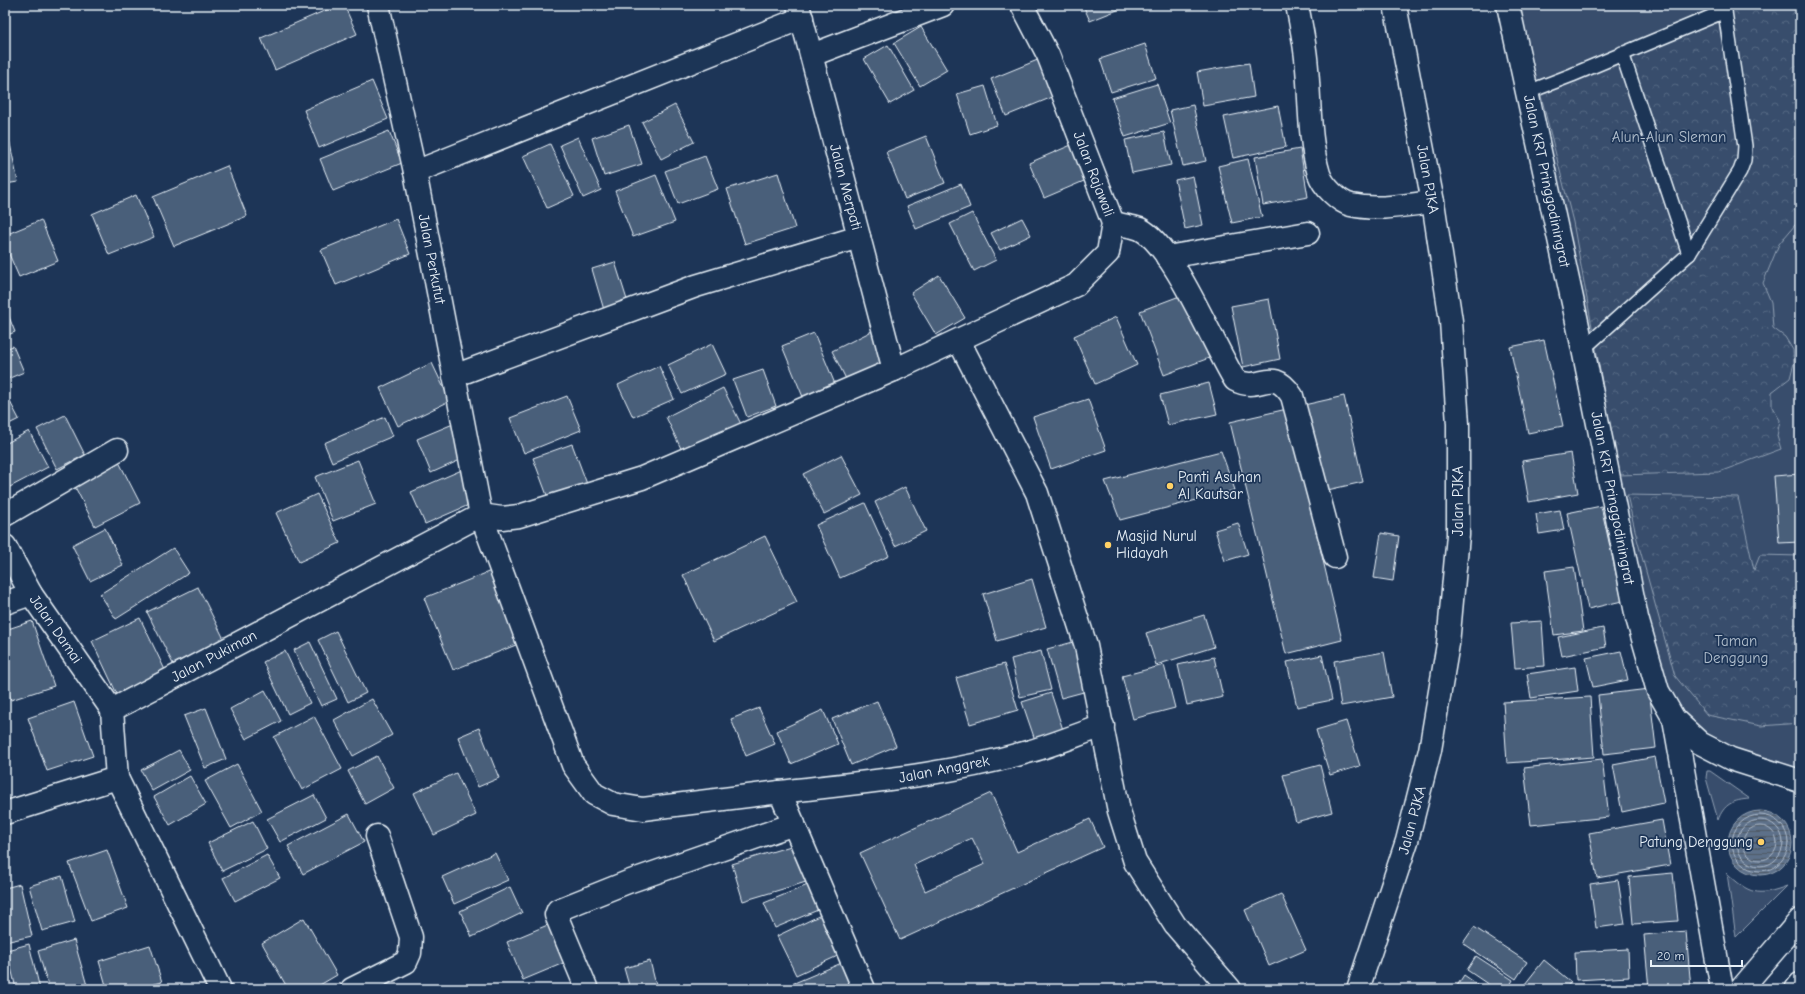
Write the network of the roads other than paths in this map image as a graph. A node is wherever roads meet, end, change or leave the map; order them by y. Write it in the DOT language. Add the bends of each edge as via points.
graph roads {
  1 [pos="378,5"];
  2 [pos="943,5"];
  3 [pos="1022,5"];
  4 [pos="1297,5"];
  5 [pos="1395,5"];
  6 [pos="1508,5"];
  7 [pos="1724,8"];
  8 [pos="800,11"];
  9 [pos="1622,53"];
  10 [pos="812,55"];
  11 [pos="1528,92"];
  12 [pos="415,172"];
  13 [pos="1433,202"];
  14 [pos="1113,223"];
  15 [pos="1308,233"];
  16 [pos="859,237"];
  17 [pos="1689,254"];
  18 [pos="1166,257"];
  19 [pos="959,341"];
  20 [pos="1583,349"];
  21 [pos="894,370"];
  22 [pos="454,376"];
  23 [pos="117,450"];
  24 [pos="5,515"];
  25 [pos="481,515"];
  26 [pos="5,546"];
  27 [pos="1335,557"];
  28 [pos="31,594"];
  29 [pos="5,603"];
  30 [pos="112,710"];
  31 [pos="1674,719"];
  32 [pos="1103,726"];
  33 [pos="117,778"];
  34 [pos="1800,781"];
  35 [pos="780,792"];
  36 [pos="5,813"];
  37 [pos="794,824"];
  38 [pos="377,836"];
  39 [pos="1800,920"];
  40 [pos="1800,984"];
  41 [pos="586,987"];
  42 [pos="220,989"];
  43 [pos="352,989"];
  44 [pos="864,989"];
  45 [pos="1230,989"];
  46 [pos="1358,989"];
  47 [pos="1722,989"];
  48 [pos="1741,989"];
  49 [pos="1796,989"];
  1 -- 12 [label="main road, Jalan Perkutut"];
  2 -- 10 [label="main road"];
  3 -- 14 [label="main road, Jalan Rajawali" via="1048,55"];
  4 -- 13 [label="main road" via="1305,50 1312,135 1319,174 1324,184 1340,199 1350,204 1387,207"];
  5 -- 13 [label="main road, Jalan PJKA"];
  6 -- 11 [label="main road, Jalan KRT Pringgodiningrat"];
  7 -- 9 [label="lane"];
  7 -- 17 [label="lane" via="1745,146 1744,160 1740,171"];
  8 -- 10 [label="main road, Jalan Merpati"];
  8 -- 12 [label="main road"];
  9 -- 11 [label="lane"];
  9 -- 17 [label="lane"];
  10 -- 16 [label="main road, Jalan Merpati"];
  11 -- 20 [label="main road, Jalan KRT Pringgodiningrat"];
  12 -- 22 [label="main road, Jalan Perkutut"];
  13 -- 46 [label="main road, Jalan PJKA" via="1451,321 1458,424 1458,535 1448,644 1430,750 1407,841"];
  14 -- 18 [label="main road" via="1139,229 1156,241"];
  14 -- 19 [label="main road, Jalan Rajawali" via="1108,253 1076,284"];
  15 -- 18 [label="main road"];
  16 -- 21 [label="main road, Jalan Merpati"];
  16 -- 22 [label="main road" via="696,286"];
  17 -- 20 [label="lane"];
  18 -- 27 [label="main road" via="1183,282 1235,380 1251,385 1272,380 1279,382 1292,396"];
  19 -- 21 [label="main road, Jalan Rajawali"];
  19 -- 32 [label="main road" via="1037,493 1086,646"];
  20 -- 31 [label="main road, Jalan KRT Pringgodiningrat" via="1637,618 1658,691"];
  21 -- 25 [label="main road, Jalan Rajawali" via="642,478 519,516 502,518"];
  22 -- 25 [label="main road, Jalan Perkutut"];
  23 -- 24 [label="main road"];
  25 -- 30 [label="main road, Jalan Pukiman"];
  25 -- 35 [label="main road, Jalan Anggrek" via="572,765 594,794 613,804 643,809"];
  26 -- 28 [label="main road, Jalan Damai"];
  28 -- 29 [label="main road"];
  28 -- 30 [label="main road, Jalan Damai"];
  30 -- 33 [label="main road"];
  31 -- 34 [label="main road" via="1700,743 1731,759"];
  31 -- 47 [label="main road, Jalan KRT Pringgodiningrat"];
  32 -- 35 [label="main road, Jalan Anggrek" via="1031,751 968,766 899,778"];
  32 -- 45 [label="main road" via="1119,811 1136,862 1175,926"];
  33 -- 36 [label="main road"];
  33 -- 42 [label="main road"];
  35 -- 37 [label="main road"];
  37 -- 41 [label="main road" via="628,882 558,910 556,915"];
  37 -- 44 [label="main road"];
  38 -- 43 [label="main road" via="411,937 410,953 406,962"];
  39 -- 48 [label="main road"];
  40 -- 49 [label="main road"];
}
